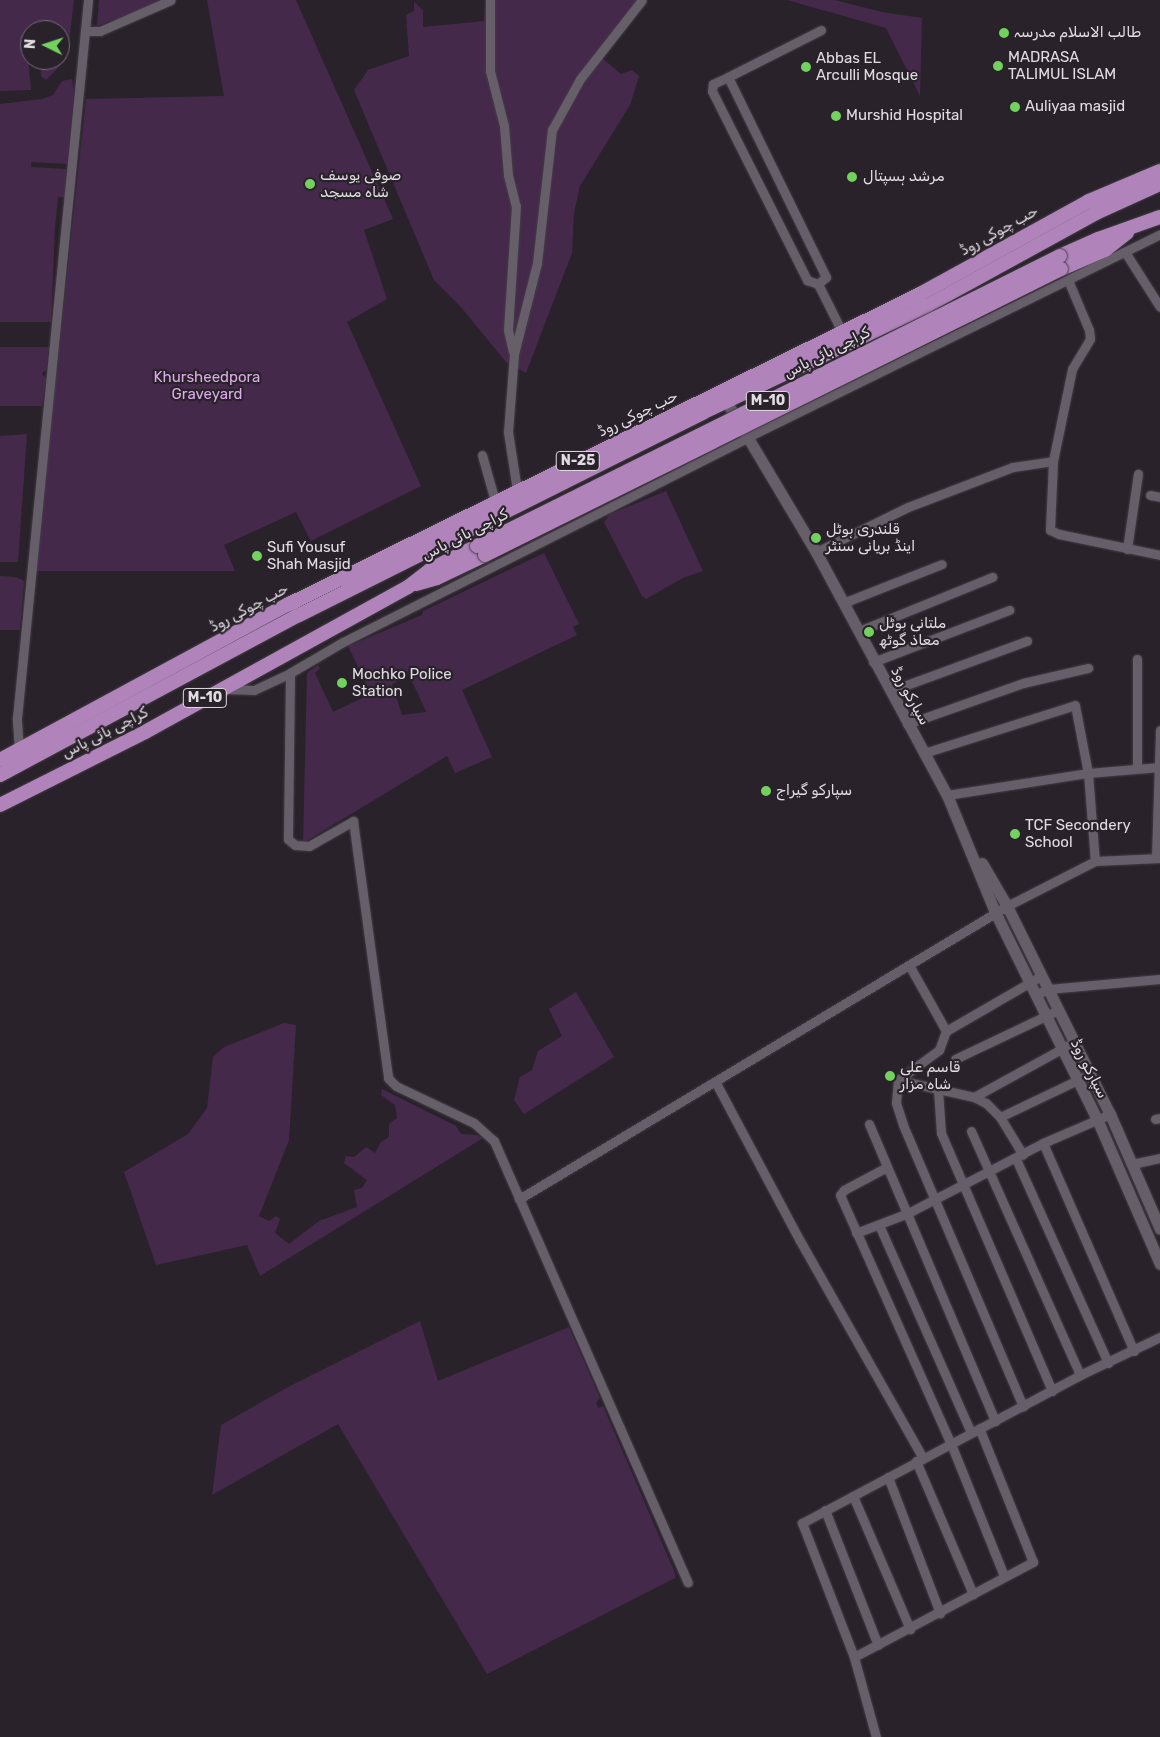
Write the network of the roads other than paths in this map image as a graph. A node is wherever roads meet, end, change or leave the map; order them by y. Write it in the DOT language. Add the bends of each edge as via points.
graph roads {
  1 [pos="88,0"];
  2 [pos="171,0"];
  3 [pos="490,0"];
  4 [pos="642,0"];
  5 [pos="821,30"];
  6 [pos="85,31"];
  7 [pos="728,77"];
  8 [pos="1160,171"];
  9 [pos="1160,184"];
  10 [pos="1160,217"];
  11 [pos="1160,234"];
  12 [pos="1124,252"];
  13 [pos="1063,268"];
  14 [pos="818,284"];
  15 [pos="1160,307"];
  16 [pos="842,332"];
  17 [pos="514,354"];
  18 [pos="723,398"];
  19 [pos="750,436"];
  20 [pos="482,455"];
  21 [pos="1053,461"];
  22 [pos="1138,474"];
  23 [pos="517,490"];
  24 [pos="1150,496"];
  25 [pos="1160,498"];
  26 [pos="495,501"];
  27 [pos="1127,549"];
  28 [pos="816,552"];
  29 [pos="1160,555"];
  30 [pos="942,564"];
  31 [pos="992,577"];
  32 [pos="844,603"];
  33 [pos="1009,610"];
  34 [pos="858,631"];
  35 [pos="1027,641"];
  36 [pos="1138,659"];
  37 [pos="874,662"];
  38 [pos="1088,668"];
  39 [pos="290,673"];
  40 [pos="220,689"];
  41 [pos="890,691"];
  42 [pos="907,724"];
  43 [pos="1160,730"];
  44 [pos="19,750"];
  45 [pos="924,753"];
  46 [pos="0,760"];
  47 [pos="1137,767"];
  48 [pos="1159,767"];
  49 [pos="1088,773"];
  50 [pos="0,775"];
  51 [pos="947,795"];
  52 [pos="0,805"];
  53 [pos="964,834"];
  54 [pos="1158,858"];
  55 [pos="1095,861"];
  56 [pos="1007,906"];
  57 [pos="995,912"];
  58 [pos="909,965"];
  59 [pos="1041,976"];
  60 [pos="1160,979"];
  61 [pos="1029,983"];
  62 [pos="1048,989"];
  63 [pos="1035,995"];
  64 [pos="1058,1010"];
  65 [pos="1046,1016"];
  66 [pos="946,1031"];
  67 [pos="1074,1042"];
  68 [pos="1062,1048"];
  69 [pos="955,1059"];
  70 [pos="1090,1074"];
  71 [pos="898,1080"];
  72 [pos="1078,1080"];
  73 [pos="716,1083"];
  74 [pos="938,1090"];
  75 [pos="974,1097"];
  76 [pos="1110,1114"];
  77 [pos="1000,1117"];
  78 [pos="1097,1119"];
  79 [pos="869,1124"];
  80 [pos="971,1131"];
  81 [pos="1043,1143"];
  82 [pos="1020,1157"];
  83 [pos="1160,1158"];
  84 [pos="1132,1164"];
  85 [pos="887,1167"];
  86 [pos="989,1170"];
  87 [pos="961,1186"];
  88 [pos="519,1199"];
  89 [pos="934,1199"];
  90 [pos="908,1213"];
  91 [pos="879,1225"];
  92 [pos="1159,1226"];
  93 [pos="856,1234"];
  94 [pos="1160,1264"];
  95 [pos="1160,1337"];
  96 [pos="1134,1351"];
  97 [pos="1108,1363"];
  98 [pos="1080,1375"];
  99 [pos="1052,1391"];
  100 [pos="1022,1407"];
  101 [pos="995,1421"];
  102 [pos="980,1428"];
  103 [pos="970,1434"];
  104 [pos="951,1444"];
  105 [pos="919,1460"];
  106 [pos="888,1477"];
  107 [pos="852,1496"];
  108 [pos="825,1510"];
  109 [pos="1004,1576"];
  110 [pos="688,1582"];
  111 [pos="973,1594"];
  112 [pos="940,1613"];
  113 [pos="910,1628"];
  114 [pos="878,1645"];
  115 [pos="854,1657"];
  116 [pos="876,1737"];
  1 -- 6 [label="street"];
  2 -- 6 [label="street" via="100,31"];
  3 -- 17 [label="street" via="490,71 504,126 508,175 516,206 508,330"];
  4 -- 17 [label="street" via="580,79 552,130 537,263"];
  5 -- 7 [label="street"];
  6 -- 44 [label="street" via="17,718"];
  7 -- 14 [label="street" via="826,277"];
  7 -- 14 [label="street" via="713,84 712,91 807,280"];
  8 -- 16 [label="highway, حب چوکی روڈ / N-25" via="1089,201 920,294"];
  9 -- 18 [label="highway" via="1096,213 927,306"];
  10 -- 13 [label="highway, کراچی بائی پاس / M-10" via="1134,228 1105,250"];
  11 -- 12 [label="street"];
  12 -- 13 [label="street"];
  12 -- 15 [label="street"];
  13 -- 19 [label="street"];
  13 -- 21 [label="street" via="1090,339 1072,369"];
  13 -- 40 [label="highway, کراچی بائی پاس / M-10, bridge" via="481,550 437,578 408,587"];
  14 -- 16 [label="street"];
  16 -- 18 [label="highway, حب چوکی روڈ / N-25"];
  17 -- 23 [label="street" via="508,432"];
  18 -- 19 [label="street, سپارکو روڈ"];
  18 -- 23 [label="highway, حب چوکی روڈ / N-25"];
  18 -- 50 [label="highway" via="299,615"];
  19 -- 28 [label="street, سپارکو روڈ"];
  19 -- 39 [label="street" via="344,642"];
  20 -- 26 [label="street"];
  21 -- 27 [label="street" via="1050,530"];
  21 -- 28 [label="street" via="1014,467 908,507"];
  22 -- 27 [label="street"];
  23 -- 26 [label="highway, حب چوکی روڈ / N-25"];
  24 -- 25 [label="street"];
  26 -- 44 [label="highway, حب چوکی روڈ / N-25" via="281,609"];
  27 -- 29 [label="street"];
  28 -- 32 [label="street, سپارکو روڈ"];
  30 -- 32 [label="street"];
  31 -- 34 [label="street"];
  32 -- 34 [label="street, سپارکو روڈ"];
  33 -- 37 [label="street"];
  34 -- 37 [label="street, سپارکو روڈ"];
  35 -- 41 [label="street"];
  36 -- 47 [label="street"];
  37 -- 41 [label="street, سپارکو روڈ"];
  38 -- 42 [label="street" via="1023,683"];
  39 -- 40 [label="street" via="254,690"];
  39 -- 88 [label="street" via="288,839 295,845 309,846 353,821 388,1078 396,1086 485,1131 494,1141"];
  40 -- 52 [label="highway, کراچی بائی پاس / M-10" via="145,732"];
  41 -- 42 [label="street, سپارکو روڈ"];
  42 -- 45 [label="street, سپارکو روڈ"];
  43 -- 48 [label="street"];
  44 -- 46 [label="highway, حب چوکی روڈ / N-25"];
  45 -- 49 [label="street" via="1071,705 1076,708"];
  45 -- 51 [label="street, سپارکو روڈ"];
  47 -- 48 [label="street"];
  47 -- 49 [label="street"];
  48 -- 54 [label="street"];
  49 -- 51 [label="street"];
  49 -- 55 [label="street"];
  51 -- 53 [label="street, سپارکو روڈ"];
  53 -- 56 [label="street, سپارکو روڈ"];
  53 -- 57 [label="street, سپارکو روڈ"];
  54 -- 55 [label="street"];
  55 -- 56 [label="street"];
  56 -- 57 [label="street"];
  56 -- 59 [label="street, سپارکو روڈ"];
  57 -- 58 [label="street"];
  57 -- 61 [label="street, سپارکو روڈ"];
  58 -- 66 [label="street"];
  58 -- 73 [label="street" via="848,999"];
  59 -- 61 [label="street"];
  59 -- 62 [label="street, سپارکو روڈ"];
  60 -- 62 [label="street"];
  61 -- 63 [label="street, سپارکو روڈ"];
  61 -- 66 [label="street"];
  62 -- 63 [label="street"];
  62 -- 64 [label="street, سپارکو روڈ"];
  63 -- 65 [label="street, سپارکو روڈ"];
  64 -- 65 [label="street"];
  64 -- 67 [label="street, سپارکو روڈ"];
  65 -- 68 [label="street, سپارکو روڈ"];
  65 -- 69 [label="street"];
  66 -- 71 [label="street" via="939,1050"];
  67 -- 68 [label="street"];
  67 -- 70 [label="street, سپارکو روڈ"];
  68 -- 72 [label="street, سپارکو روڈ"];
  68 -- 75 [label="street"];
  70 -- 72 [label="street"];
  70 -- 76 [label="street, سپارکو روڈ"];
  71 -- 74 [label="street"];
  71 -- 89 [label="street" via="896,1103"];
  72 -- 77 [label="street"];
  72 -- 78 [label="street, سپارکو روڈ"];
  73 -- 88 [label="street"];
  73 -- 105 [label="street"];
  74 -- 75 [label="street"];
  74 -- 87 [label="street" via="941,1133"];
  75 -- 77 [label="street"];
  76 -- 78 [label="street"];
  76 -- 84 [label="street, سپارکو روڈ"];
  77 -- 82 [label="street"];
  78 -- 81 [label="street"];
  78 -- 94 [label="street, سپارکو روڈ"];
  79 -- 85 [label="street"];
  80 -- 86 [label="street"];
  81 -- 82 [label="street"];
  81 -- 96 [label="street"];
  82 -- 86 [label="street"];
  82 -- 97 [label="street"];
  83 -- 84 [label="street"];
  84 -- 92 [label="street, سپارکو روڈ"];
  85 -- 90 [label="street"];
  85 -- 93 [label="street" via="841,1192"];
  86 -- 87 [label="street"];
  86 -- 98 [label="street"];
  87 -- 89 [label="street"];
  87 -- 99 [label="street"];
  88 -- 110 [label="street"];
  89 -- 90 [label="street"];
  89 -- 100 [label="street"];
  90 -- 91 [label="street"];
  90 -- 101 [label="street"];
  91 -- 93 [label="street"];
  91 -- 103 [label="street"];
  93 -- 104 [label="street"];
  95 -- 96 [label="street"];
  96 -- 97 [label="street"];
  97 -- 98 [label="street"];
  98 -- 99 [label="street"];
  99 -- 100 [label="street"];
  100 -- 101 [label="street"];
  101 -- 102 [label="street"];
  102 -- 103 [label="street"];
  102 -- 109 [label="street" via="1033,1558 1031,1564"];
  103 -- 104 [label="street"];
  104 -- 105 [label="street"];
  104 -- 109 [label="street"];
  105 -- 106 [label="street"];
  105 -- 111 [label="street"];
  106 -- 107 [label="street"];
  106 -- 112 [label="street"];
  107 -- 108 [label="street"];
  107 -- 113 [label="street"];
  108 -- 114 [label="street"];
  108 -- 115 [label="street" via="802,1523"];
  109 -- 111 [label="street"];
  111 -- 112 [label="street"];
  112 -- 113 [label="street"];
  113 -- 114 [label="street"];
  114 -- 115 [label="street"];
  115 -- 116 [label="street"];
}
